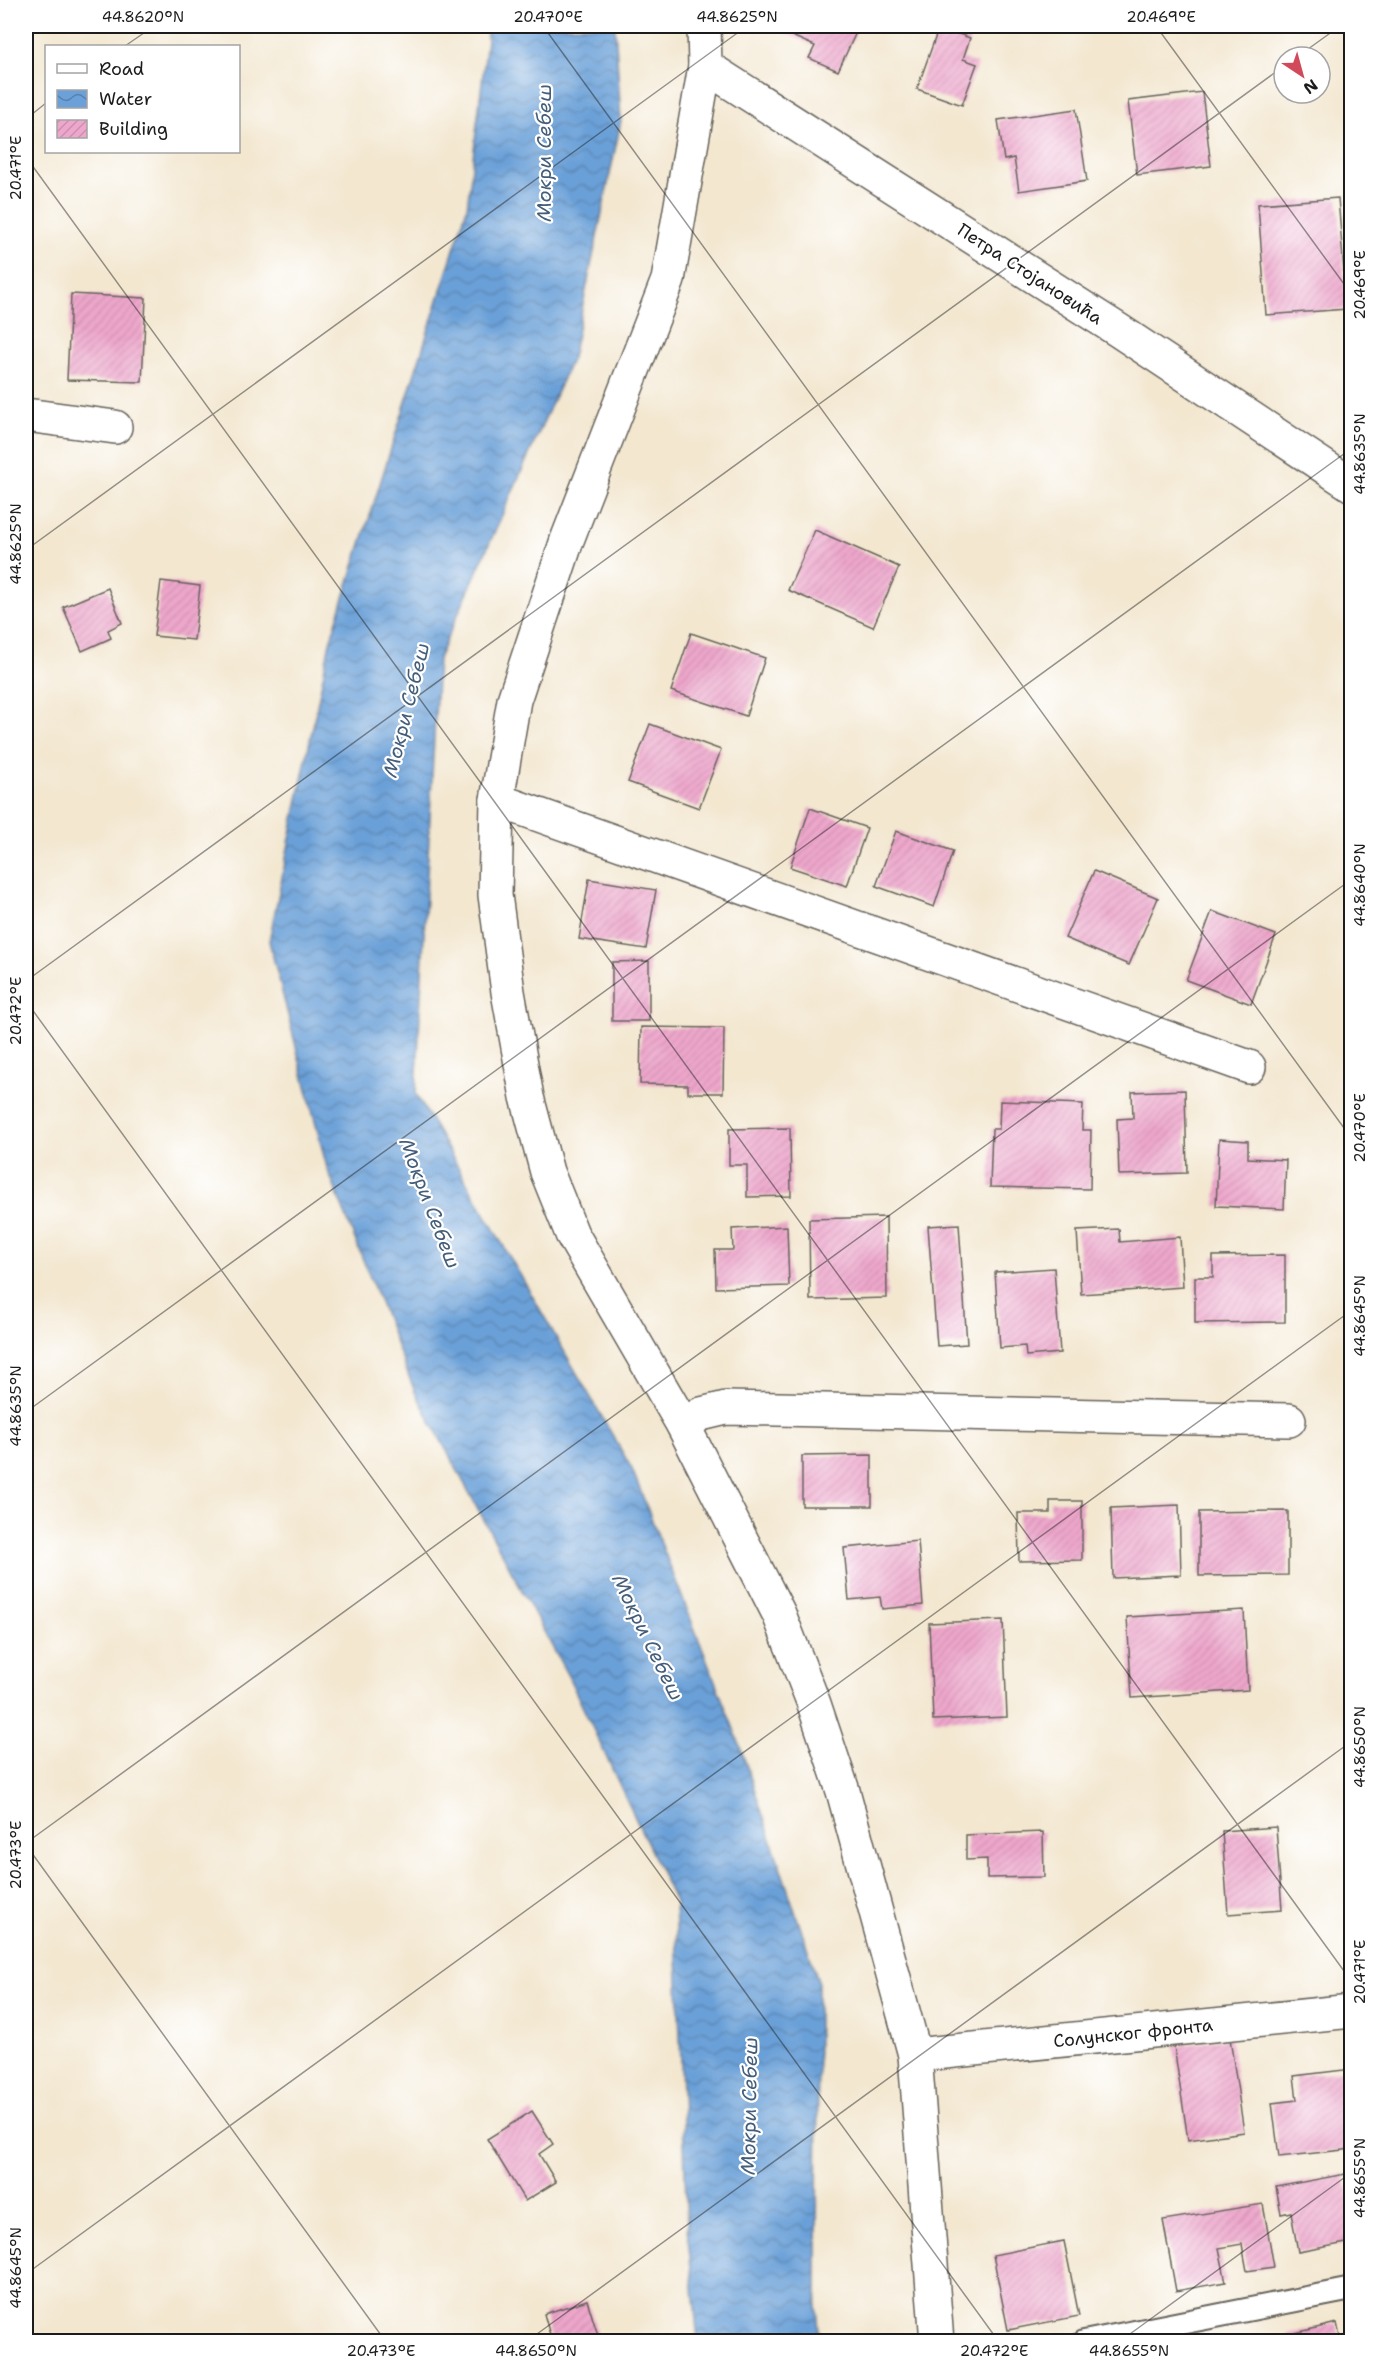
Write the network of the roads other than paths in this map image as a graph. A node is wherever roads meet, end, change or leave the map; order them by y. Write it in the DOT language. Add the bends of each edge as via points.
graph roads {
  1 [pos="704,26"];
  2 [pos="705,66"];
  3 [pos="26,415"];
  4 [pos="115,427"];
  5 [pos="1352,485"];
  6 [pos="497,800"];
  7 [pos="1249,1067"];
  8 [pos="1289,1420"];
  9 [pos="683,1425"];
  10 [pos="1352,2011"];
  11 [pos="915,2055"];
  12 [pos="1352,2289"];
  13 [pos="938,2342"];
  14 [pos="1084,2342"];
  1 -- 2 [label="street"];
  2 -- 5 [label="street, Петра Стојановића"];
  2 -- 6 [label="street" via="668,280 570,535 514,700"];
  3 -- 4 [label="street"];
  6 -- 7 [label="street"];
  6 -- 9 [label="street" via="495,895 508,992 528,1105 547,1172 572,1234"];
  8 -- 9 [label="street" via="726,1408 701,1414"];
  9 -- 11 [label="street" via="779,1614 814,1704 843,1791"];
  10 -- 11 [label="street, Солунског фронта"];
  11 -- 13 [label="street"];
  12 -- 14 [label="lane"];
}
